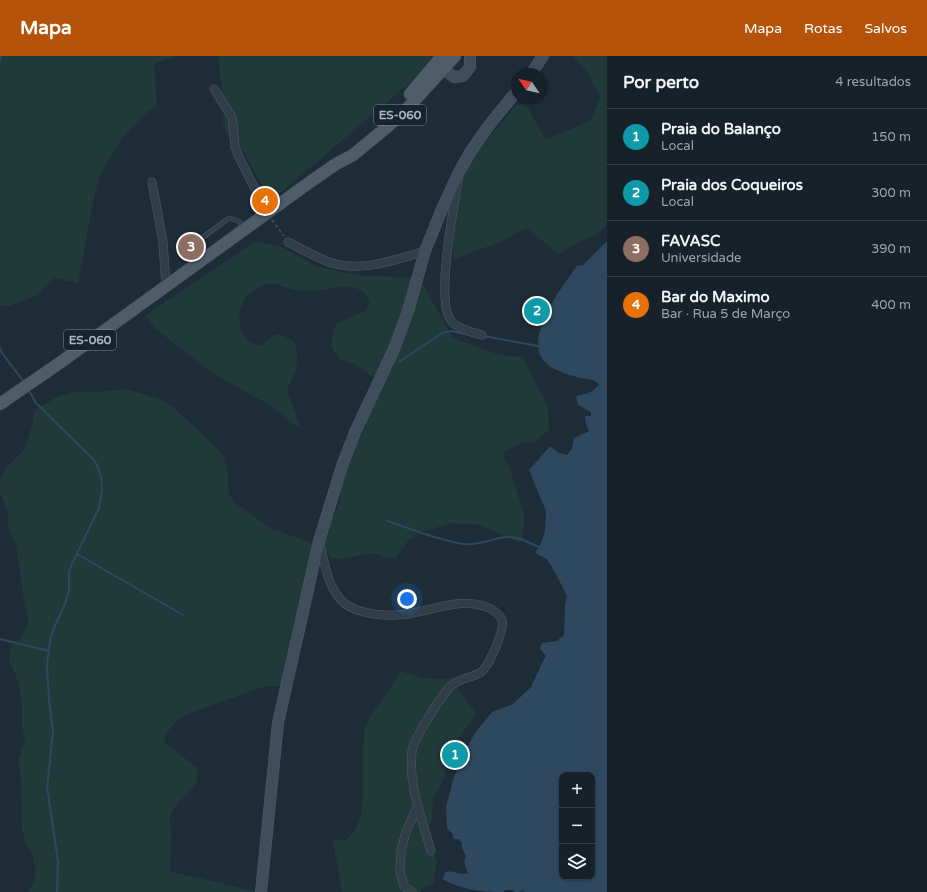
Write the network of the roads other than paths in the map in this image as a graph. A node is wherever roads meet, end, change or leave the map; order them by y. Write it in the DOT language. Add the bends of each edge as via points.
graph roads {
  1 [pos="442,56"];
  2 [pos="448,56"];
  3 [pos="455,56"];
  4 [pos="470,56"];
  5 [pos="543,56"];
  6 [pos="535,68"];
  7 [pos="443,69"];
  8 [pos="214,89"];
  9 [pos="511,98"];
  10 [pos="336,164"];
  11 [pos="459,172"];
  12 [pos="152,182"];
  13 [pos="267,213"];
  14 [pos="246,229"];
  15 [pos="288,242"];
  16 [pos="187,249"];
  17 [pos="425,251"];
  18 [pos="166,286"];
  19 [pos="482,335"];
  20 [pos="0,404"];
  21 [pos="319,541"];
  22 [pos="417,807"];
  23 [pos="431,851"];
  24 [pos="261,892"];
  25 [pos="412,892"];
  1 -- 10 [label="main road, ES-060" via="391,114"];
  2 -- 7 [label="main road" via="443,63"];
  3 -- 7 [label="main road, ES-060"];
  4 -- 7 [label="street" via="470,67 462,76 454,77"];
  5 -- 6 [label="street"];
  7 -- 10 [label="main road, ES-060" via="404,112 353,155"];
  8 -- 13 [label="street" via="232,117 238,155"];
  9 -- 11 [label="street" via="490,124"];
  10 -- 13 [label="main road, ES-060"];
  11 -- 17 [label="street"];
  11 -- 19 [label="street" via="444,280 444,301 446,311 454,324"];
  12 -- 18 [label="street" via="163,242"];
  13 -- 14 [label="main road, ES-060"];
  14 -- 16 [label="lane" via="238,221 229,218"];
  14 -- 18 [label="main road, ES-060"];
  15 -- 17 [label="street" via="316,257 345,266 384,262"];
  17 -- 21 [label="street" via="408,311 394,349 345,458"];
  18 -- 20 [label="main road, ES-060"];
  21 -- 22 [label="street" via="333,589 347,606 377,614 396,615 467,604 489,608 502,620 500,635 484,669 451,687 434,709 412,750 412,780"];
  21 -- 24 [label="street" via="278,723"];
  22 -- 23 [label="street"];
  22 -- 25 [label="street" via="401,851 400,871 404,886"];
}
